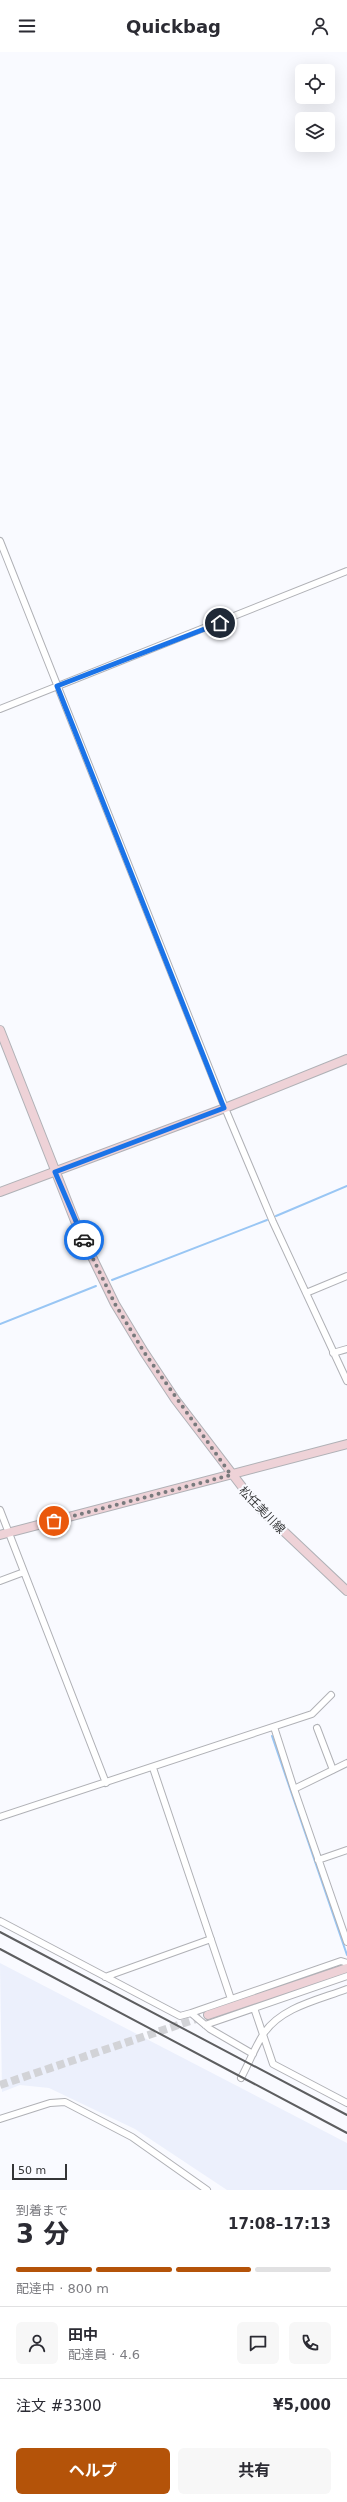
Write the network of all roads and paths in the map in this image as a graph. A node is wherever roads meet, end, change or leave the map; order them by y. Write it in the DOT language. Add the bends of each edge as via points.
graph roads {
  1 [pos="0,541"];
  2 [pos="347,571"];
  3 [pos="57,686"];
  4 [pos="0,709"];
  5 [pos="0,1030"];
  6 [pos="347,1059"];
  7 [pos="224,1108"];
  8 [pos="55,1172"];
  9 [pos="0,1192"];
  10 [pos="347,1276"];
  11 [pos="306,1293"];
  12 [pos="347,1349"];
  13 [pos="333,1353"];
  14 [pos="347,1381"];
  15 [pos="347,1444"];
  16 [pos="231,1475"];
  17 [pos="0,1510"];
  18 [pos="9,1533"];
  19 [pos="0,1535"];
  20 [pos="24,1572"];
  21 [pos="0,1581"];
  22 [pos="347,1591"];
  23 [pos="331,1695"];
  24 [pos="274,1727"];
  25 [pos="317,1728"];
  26 [pos="347,1763"];
  27 [pos="153,1768"];
  28 [pos="333,1770"];
  29 [pos="106,1783"];
  30 [pos="294,1789"];
  31 [pos="0,1817"];
  32 [pos="347,1850"];
  33 [pos="318,1860"];
  34 [pos="0,1921"];
  35 [pos="211,1940"];
  36 [pos="347,1942"];
  37 [pos="347,1970"];
  38 [pos="105,1977"];
  39 [pos="347,1989"];
  40 [pos="231,1999"];
  41 [pos="254,2008"];
  42 [pos="191,2013"];
  43 [pos="208,2015"];
  44 [pos="205,2025"];
  45 [pos="264,2034"];
  46 [pos="253,2054"];
  47 [pos="242,2078"];
  48 [pos="347,2103"];
  49 [pos="0,2119"];
  50 [pos="207,2190"];
  1 -- 3 [label="street"];
  2 -- 3 [label="street"];
  3 -- 4 [label="street"];
  3 -- 7 [label="street"];
  5 -- 8 [label="street"];
  6 -- 7 [label="street"];
  7 -- 8 [label="street"];
  7 -- 11 [label="street"];
  8 -- 9 [label="street"];
  8 -- 16 [label="street" via="77,1226 115,1304 175,1399"];
  10 -- 11 [label="street"];
  11 -- 13 [label="street"];
  12 -- 13 [label="street"];
  13 -- 14 [label="street"];
  15 -- 16 [label="street"];
  16 -- 18 [label="street, 松任美川線"];
  16 -- 22 [label="street, 松任美川線" via="256,1505"];
  17 -- 18 [label="street"];
  18 -- 19 [label="street, 松任美川線"];
  18 -- 20 [label="street"];
  20 -- 21 [label="street"];
  20 -- 29 [label="street"];
  23 -- 24 [label="street" via="312,1714"];
  24 -- 27 [label="street"];
  24 -- 30 [label="street"];
  25 -- 28 [label="street"];
  26 -- 28 [label="street"];
  27 -- 29 [label="street"];
  27 -- 35 [label="street"];
  28 -- 30 [label="street"];
  29 -- 31 [label="street"];
  30 -- 33 [label="street"];
  32 -- 33 [label="street"];
  33 -- 36 [label="street"];
  34 -- 38 [label="street"];
  35 -- 38 [label="street"];
  35 -- 40 [label="street"];
  37 -- 40 [label="street" via="341,1961"];
  37 -- 41 [label="street"];
  37 -- 43 [label="street"];
  38 -- 42 [label="street" via="180,2016"];
  39 -- 45 [label="street" via="288,2011"];
  40 -- 42 [label="street"];
  41 -- 44 [label="street"];
  41 -- 45 [label="street"];
  42 -- 44 [label="street"];
  44 -- 46 [label="street"];
  45 -- 46 [label="street"];
  45 -- 48 [label="street" via="273,2064"];
  46 -- 47 [label="street"];
  49 -- 50 [label="street" via="50,2103 65,2102 132,2138"];
}
